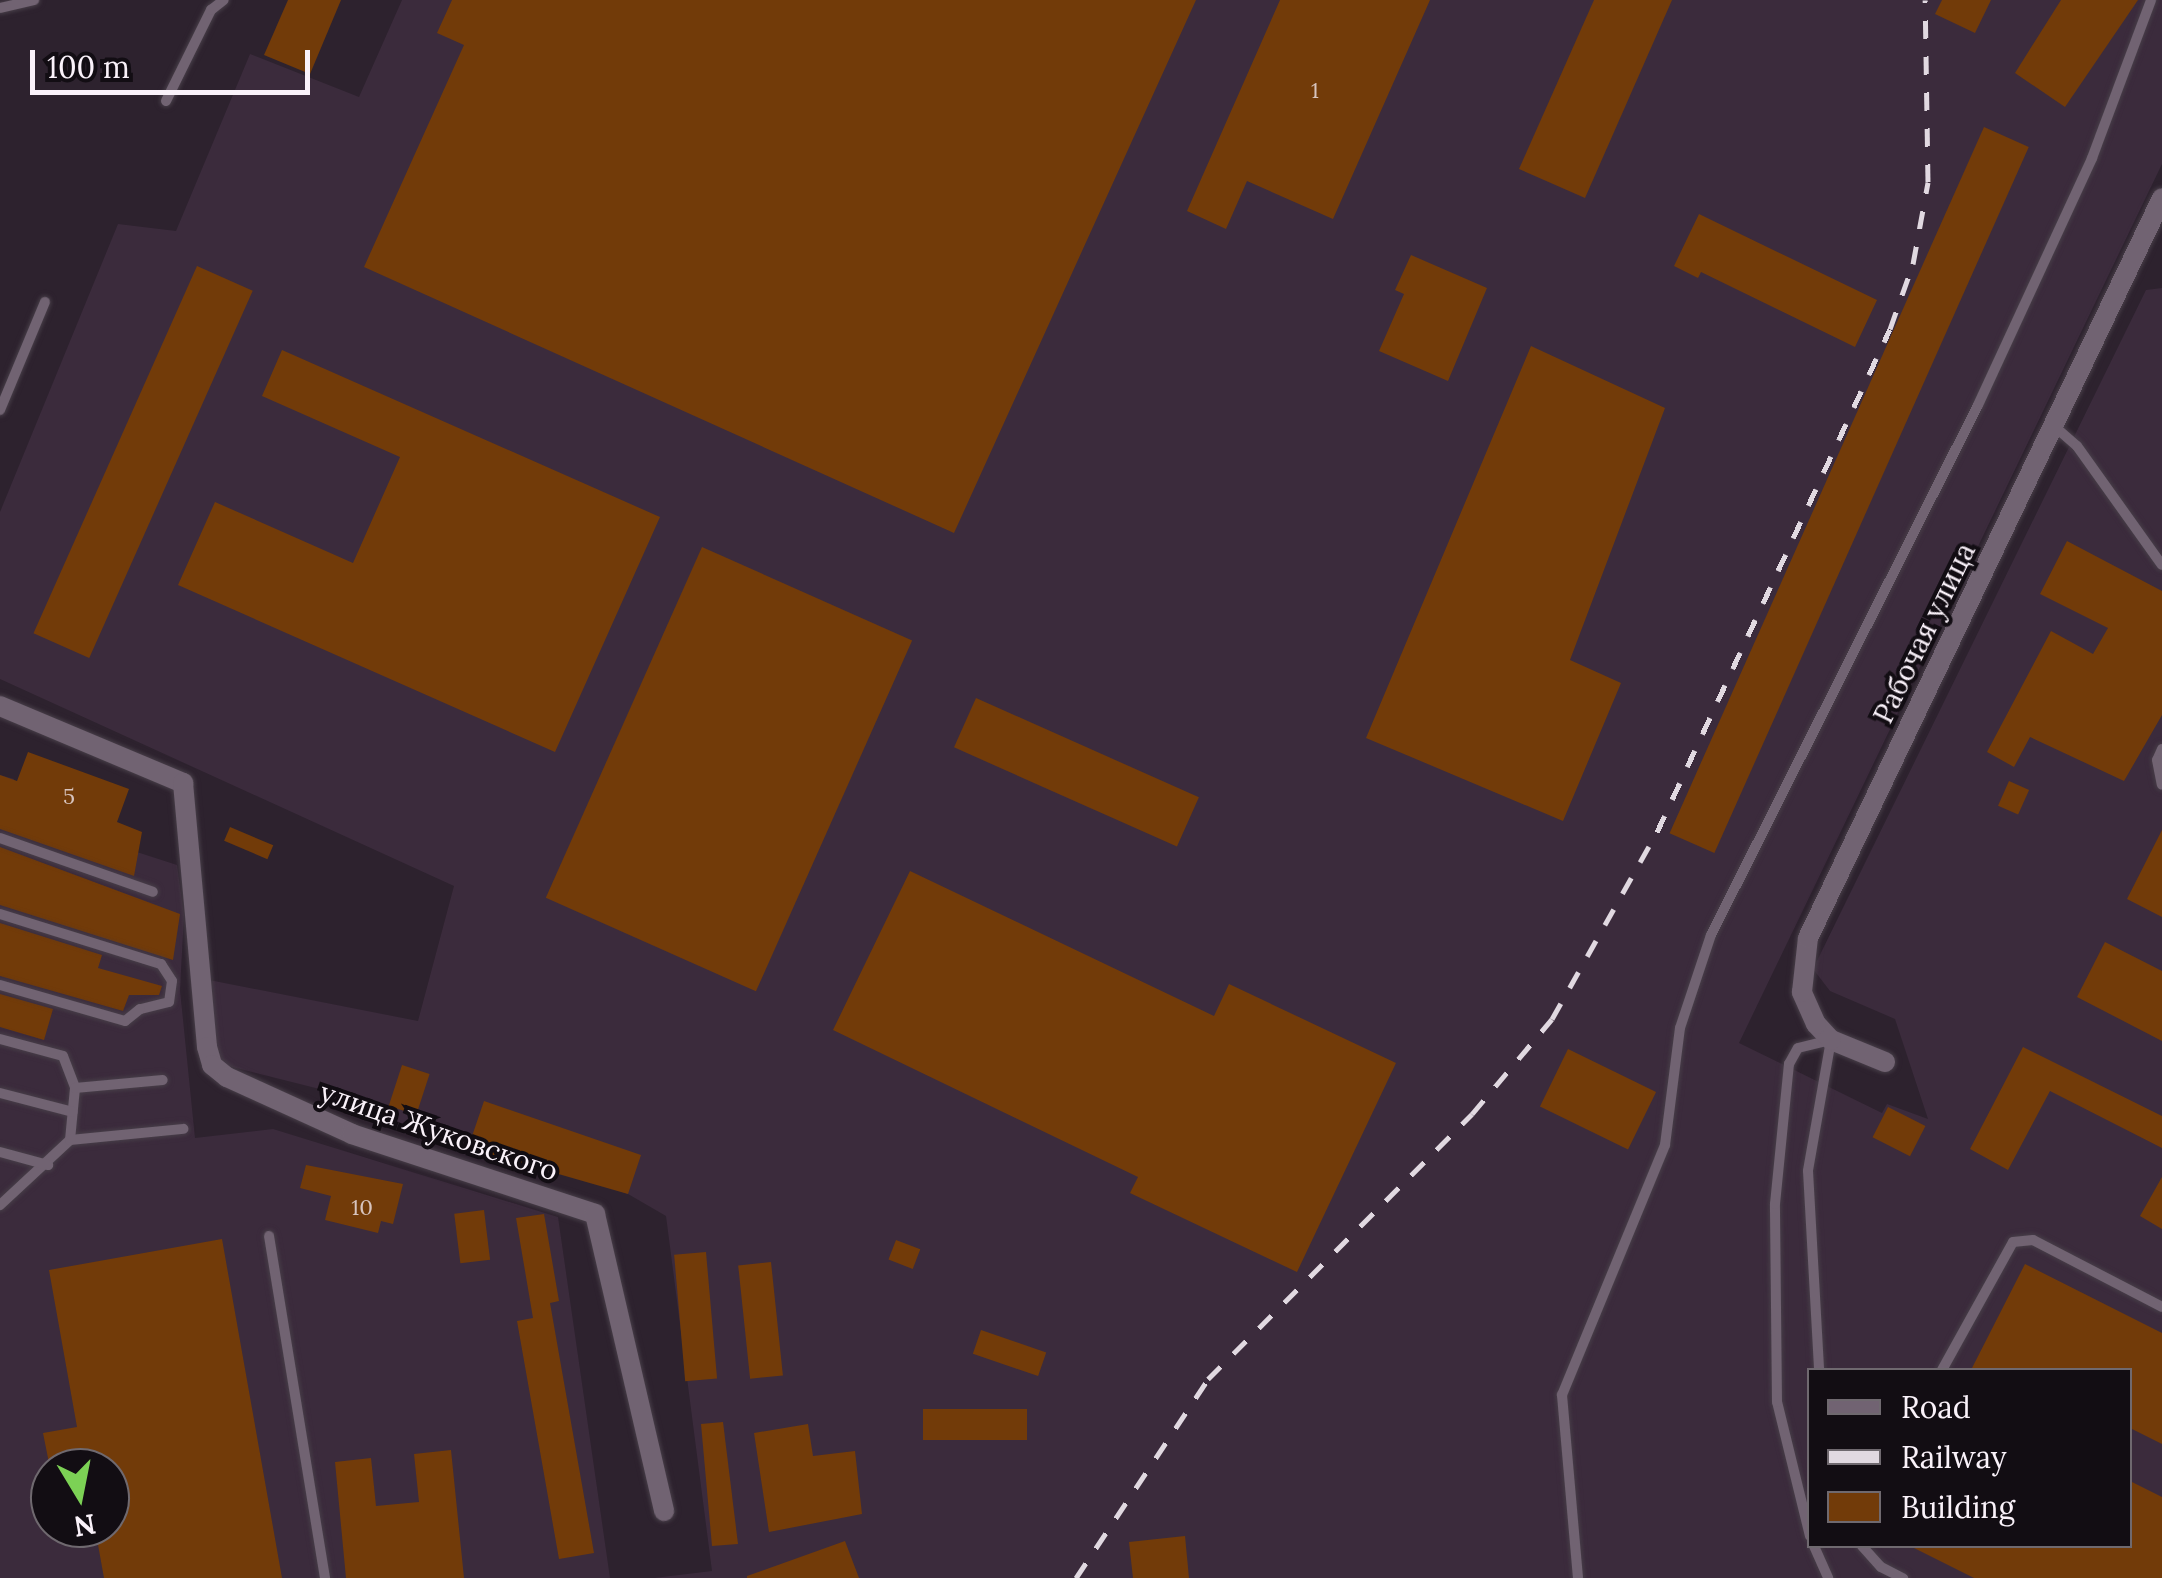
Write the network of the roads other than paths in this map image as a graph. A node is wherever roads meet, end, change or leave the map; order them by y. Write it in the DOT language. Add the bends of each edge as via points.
graph roads {
  1 [pos="34,0"];
  2 [pos="224,0"];
  3 [pos="2150,0"];
  4 [pos="0,8"];
  5 [pos="166,101"];
  6 [pos="2162,198"];
  7 [pos="45,302"];
  8 [pos="0,410"];
  9 [pos="2053,426"];
  10 [pos="2162,565"];
  11 [pos="0,706"];
  12 [pos="2162,749"];
  13 [pos="2162,784"];
  14 [pos="0,838"];
  15 [pos="153,892"];
  16 [pos="0,914"];
  17 [pos="0,984"];
  18 [pos="0,1038"];
  19 [pos="1832,1040"];
  20 [pos="1885,1062"];
  21 [pos="164,1080"];
  22 [pos="75,1088"];
  23 [pos="0,1093"];
  24 [pos="72,1112"];
  25 [pos="183,1129"];
  26 [pos="70,1140"];
  27 [pos="0,1152"];
  28 [pos="48,1164"];
  29 [pos="0,1204"];
  30 [pos="269,1236"];
  31 [pos="2162,1307"];
  32 [pos="1819,1368"];
  33 [pos="1943,1368"];
  34 [pos="664,1511"];
  35 [pos="1807,1524"];
  36 [pos="1815,1548"];
  37 [pos="1864,1548"];
  38 [pos="325,1578"];
  39 [pos="1578,1578"];
  40 [pos="1828,1578"];
  41 [pos="1903,1578"];
  1 -- 4 [label="lane"];
  2 -- 5 [label="lane" via="211,10"];
  3 -- 39 [label="lane" via="2092,158 1978,405 1712,936 1680,1028 1665,1145 1562,1395 1562,1458"];
  6 -- 9 [label="street, Рабочая улица"];
  7 -- 8 [label="lane"];
  9 -- 10 [label="lane" via="2077,446"];
  9 -- 19 [label="street, Рабочая улица" via="1808,938 1802,992 1816,1024"];
  11 -- 34 [label="street, улица Жуковского" via="182,782 207,1047 212,1065 227,1078 352,1134 595,1214"];
  12 -- 13 [label="lane" via="2156,760"];
  14 -- 15 [label="lane"];
  16 -- 17 [label="lane" via="161,964 172,981 170,1002 140,1009 125,1022"];
  18 -- 22 [label="lane" via="62,1056"];
  19 -- 20 [label="street"];
  19 -- 32 [label="lane" via="1808,1170"];
  19 -- 35 [label="lane" via="1798,1048 1789,1064 1775,1204 1777,1402"];
  21 -- 22 [label="lane"];
  22 -- 24 [label="lane"];
  23 -- 24 [label="lane"];
  24 -- 26 [label="lane"];
  25 -- 26 [label="lane"];
  26 -- 28 [label="lane"];
  27 -- 28 [label="lane"];
  28 -- 29 [label="lane"];
  30 -- 38 [label="lane"];
  31 -- 33 [label="lane" via="2032,1240 2013,1242"];
  36 -- 40 [label="lane"];
  37 -- 41 [label="lane" via="1881,1568"];
}
